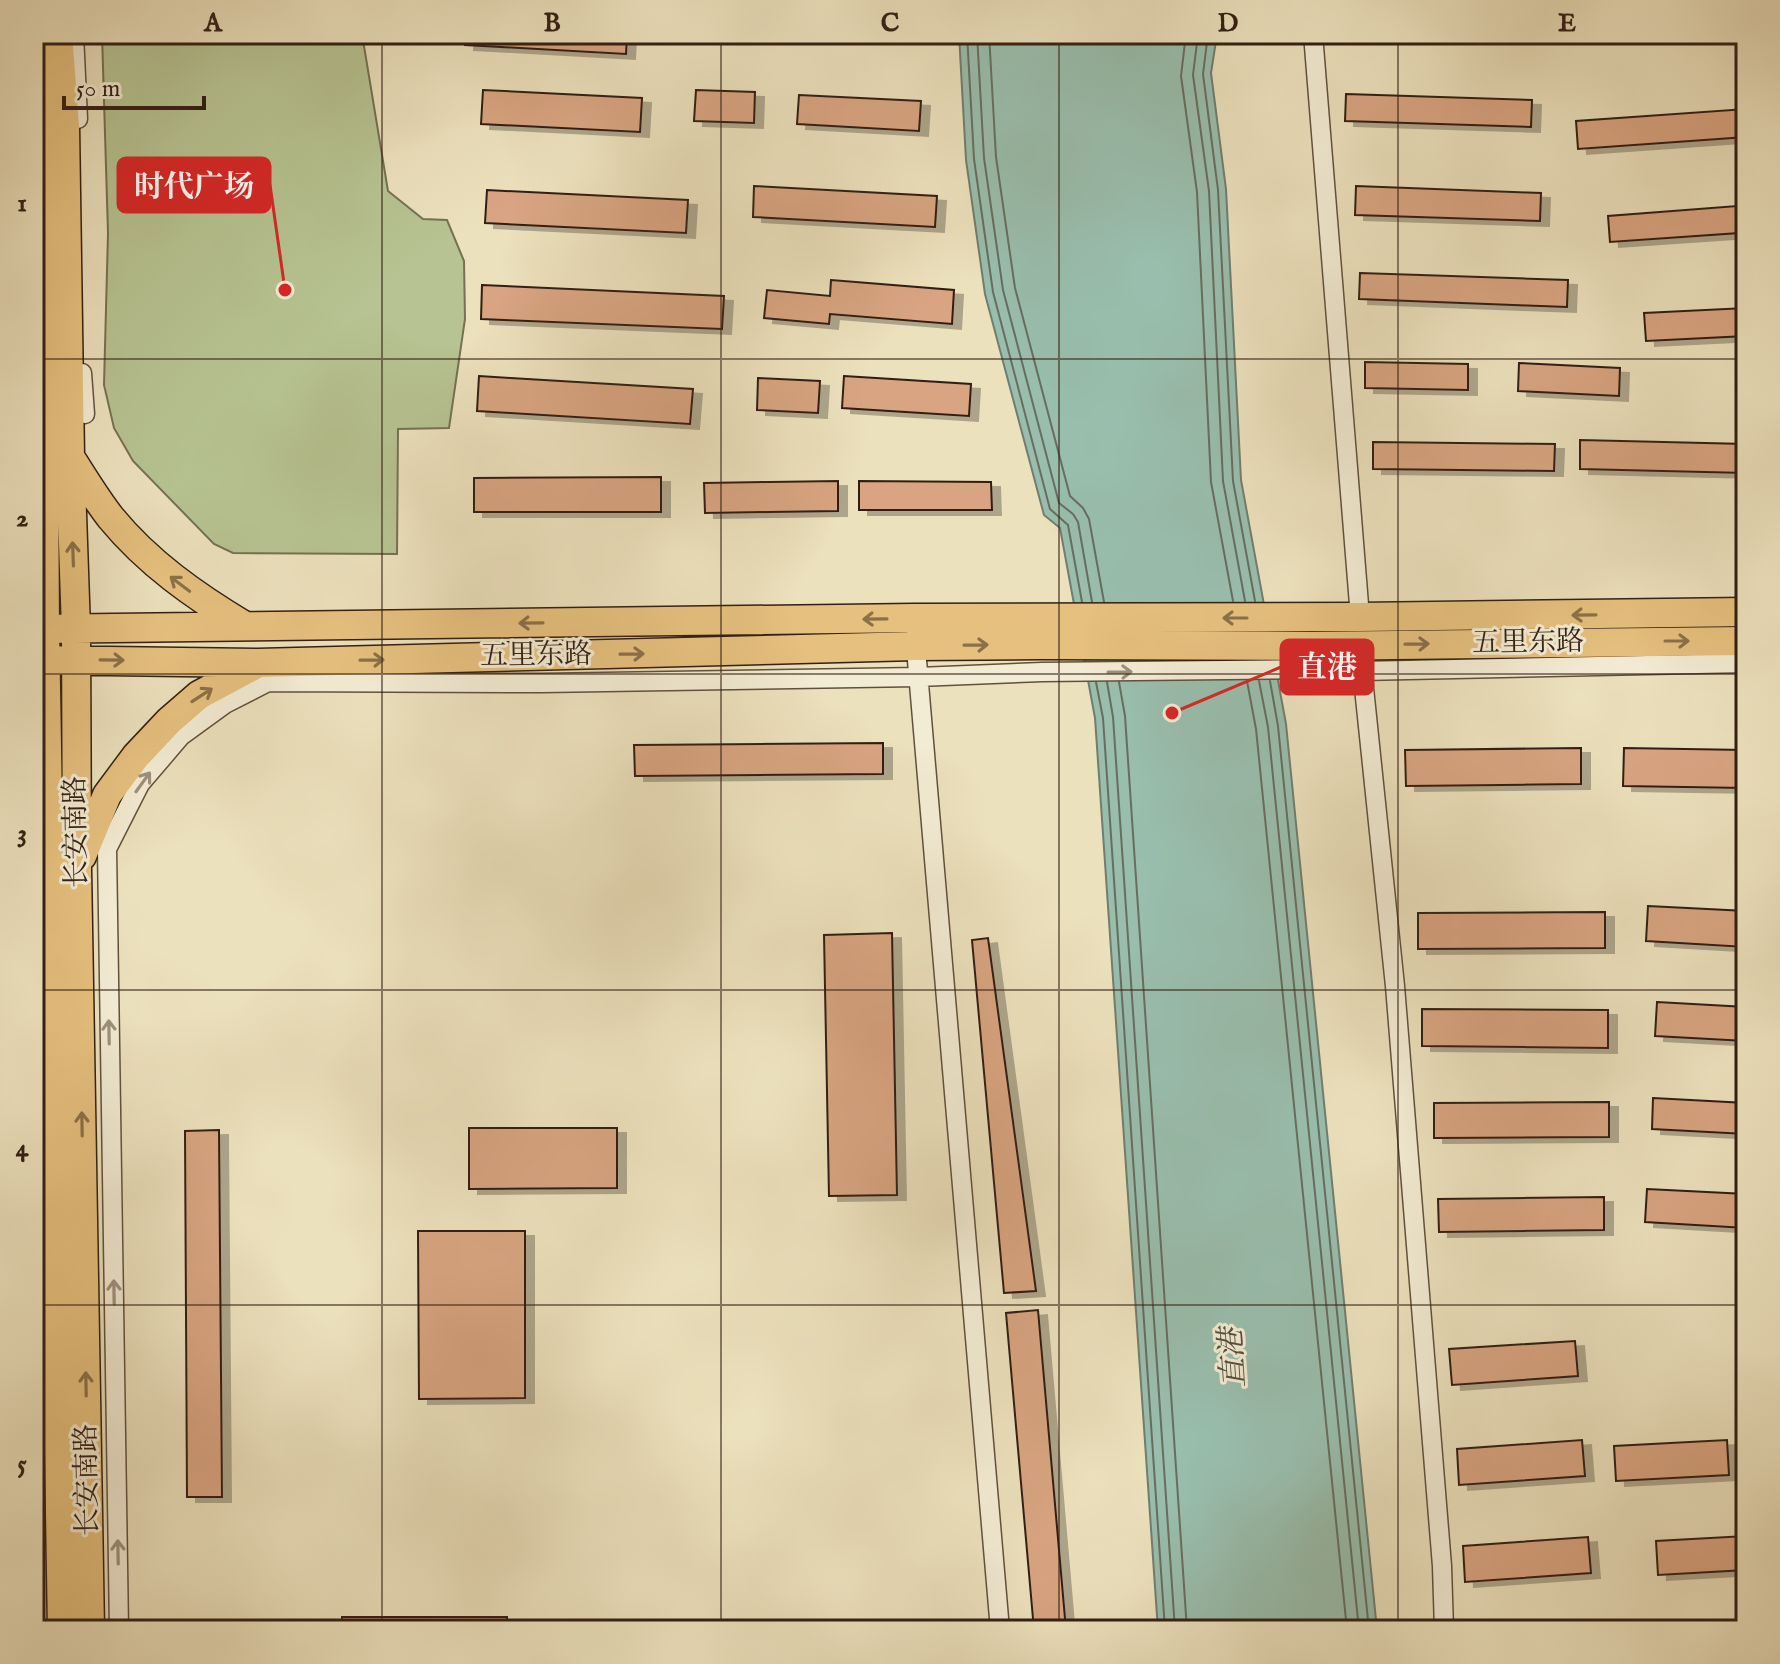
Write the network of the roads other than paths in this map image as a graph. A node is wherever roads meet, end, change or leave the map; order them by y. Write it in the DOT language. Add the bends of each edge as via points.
graph roads {
  1 [pos="58,34"];
  2 [pos="74,34"];
  3 [pos="1313,34"];
  4 [pos="34,51"];
  5 [pos="85,414"];
  6 [pos="70,456"];
  7 [pos="39,483"];
  8 [pos="1746,612"];
  9 [pos="245,626"];
  10 [pos="40,629"];
  11 [pos="76,629"];
  12 [pos="1037,631"];
  13 [pos="915,632"];
  14 [pos="1746,641"];
  15 [pos="1361,644"];
  16 [pos="1314,658"];
  17 [pos="40,660"];
  18 [pos="75,660"];
  19 [pos="258,663"];
  20 [pos="1746,663"];
  21 [pos="918,677"];
  22 [pos="34,826"];
  23 [pos="49,860"];
  24 [pos="77,868"];
  25 [pos="62,1630"];
  26 [pos="90,1630"];
  27 [pos="119,1630"];
  28 [pos="1000,1630"];
  29 [pos="1444,1630"];
  1 -- 6 [label="main road, 长安南路" via="65,126"];
  2 -- 5 [label="street"];
  3 -- 15 [label="street"];
  4 -- 7 [label="main road, 长安南路" via="42,128"];
  9 -- 6 [label="main road, one-way" via="167,574 135,544 110,517"];
  11 -- 6 [label="main road, 长安南路, one-way"];
  7 -- 10 [label="main road, 长安南路"];
  8 -- 15 [label="main road, 五里东路, one-way"];
  9 -- 11 [label="main road, 五里东路"];
  13 -- 9 [label="main road, 五里东路, one-way"];
  10 -- 11 [label="main road, 五里东路"];
  10 -- 17 [label="main road, 长安南路"];
  11 -- 18 [label="main road, 长安南路"];
  12 -- 13 [label="main road, 五里东路"];
  15 -- 12 [label="main road, 五里东路, one-way" via="1313,618"];
  12 -- 16 [label="main road, 五里东路"];
  19 -- 13 [label="main road, 五里东路, one-way"];
  13 -- 21 [label="street"];
  15 -- 14 [label="main road, 五里东路, one-way"];
  15 -- 16 [label="main road, 五里东路"];
  15 -- 20 [label="street"];
  15 -- 29 [label="street" via="1395,986"];
  21 -- 16 [label="street, one-way"];
  17 -- 18 [label="main road, 五里东路"];
  17 -- 23 [label="main road, 长安南路"];
  18 -- 19 [label="main road, 五里东路, one-way"];
  18 -- 24 [label="main road, 长安南路"];
  24 -- 19 [label="main road, one-way" via="107,795 136,756 199,695"];
  27 -- 21 [label="street, one-way" via="107,849 140,784 181,736 268,682"];
  21 -- 28 [label="street"];
  22 -- 23 [label="main road"];
  23 -- 25 [label="main road, 长安南路"];
  26 -- 24 [label="main road, 长安南路, one-way"];
}
